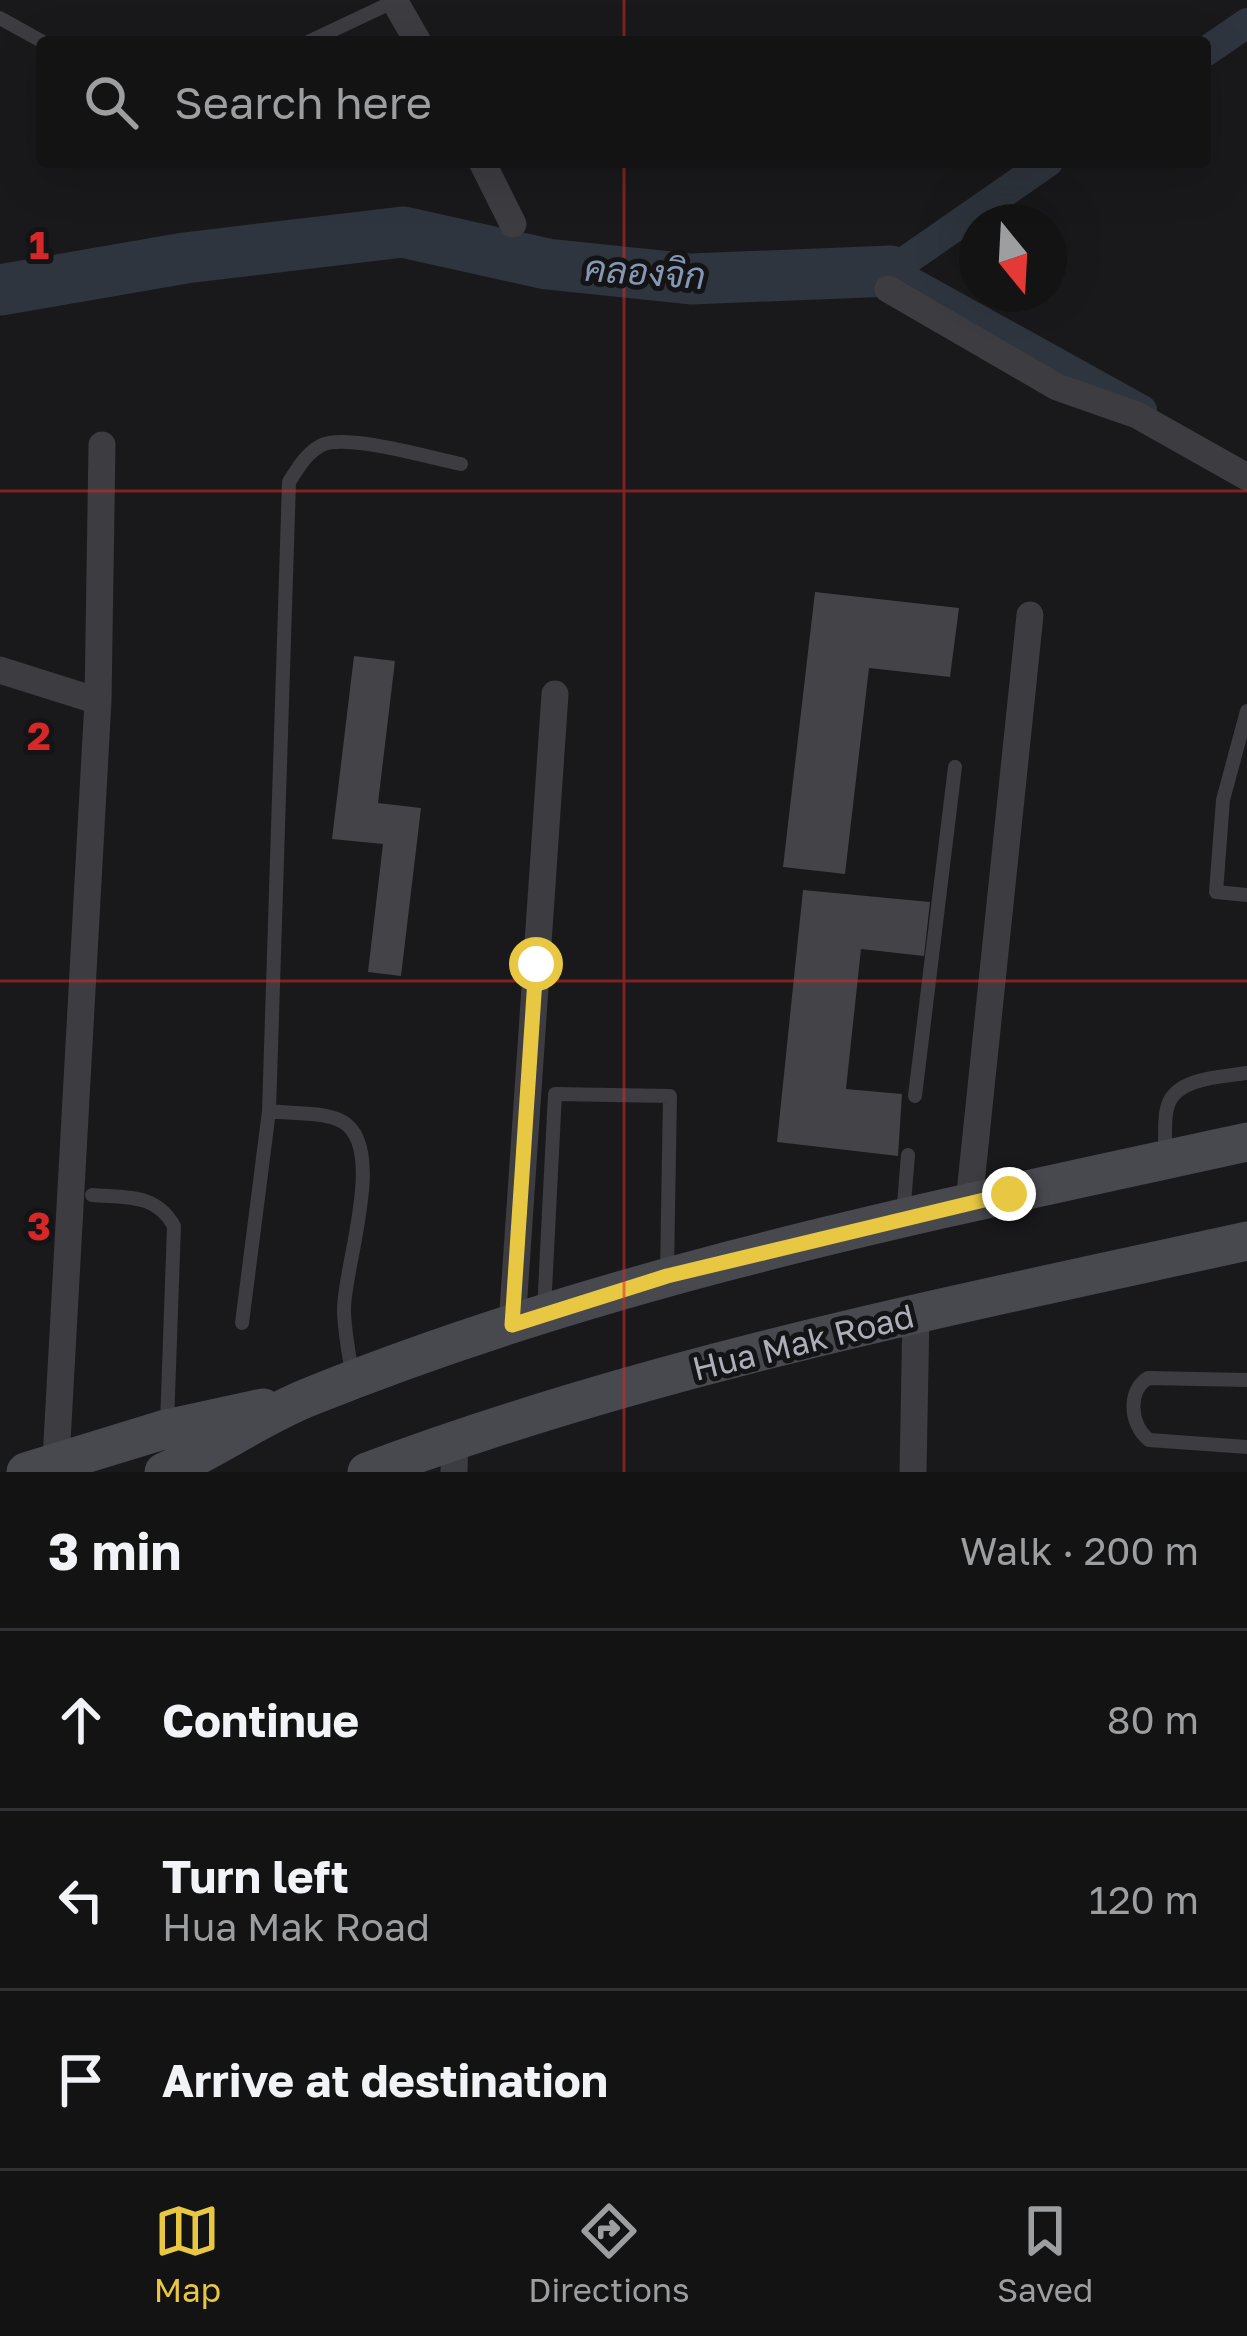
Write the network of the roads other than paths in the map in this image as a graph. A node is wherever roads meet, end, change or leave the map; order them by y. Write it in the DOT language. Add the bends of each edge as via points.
graph roads {
  1 [pos="394,1"];
  2 [pos="0,18"];
  3 [pos="321,36"];
  4 [pos="414,36"];
  5 [pos="36,38"];
  6 [pos="485,168"];
  7 [pos="512,224"];
  8 [pos="888,289"];
  9 [pos="102,445"];
  10 [pos="461,464"];
  11 [pos="1247,478"];
  12 [pos="1030,615"];
  13 [pos="0,670"];
  14 [pos="555,694"];
  15 [pos="98,701"];
  16 [pos="1247,711"];
  17 [pos="955,767"];
  18 [pos="1247,895"];
  19 [pos="1247,1073"];
  20 [pos="915,1096"];
  21 [pos="269,1112"];
  22 [pos="1247,1142"];
  23 [pos="908,1155"];
  24 [pos="1165,1160"];
  25 [pos="92,1195"];
  26 [pos="970,1203"];
  27 [pos="902,1219"];
  28 [pos="1247,1241"];
  29 [pos="667,1276"];
  30 [pos="916,1313"];
  31 [pos="528,1320"];
  32 [pos="242,1323"];
  33 [pos="1247,1380"];
  34 [pos="353,1382"];
  35 [pos="306,1398"];
  36 [pos="166,1430"];
  37 [pos="1247,1447"];
  38 [pos="454,1455"];
  39 [pos="41,1466"];
  40 [pos="164,1472"];
  41 [pos="367,1472"];
  42 [pos="913,1472"];
  1 -- 3 [label="lane"];
  1 -- 4 [label="street"];
  2 -- 5 [label="lane"];
  6 -- 7 [label="street"];
  8 -- 11 [label="street" via="1057,387 1137,415"];
  9 -- 15 [label="street"];
  10 -- 21 [label="lane" via="324,443 289,482"];
  12 -- 26 [label="street"];
  13 -- 15 [label="street"];
  14 -- 31 [label="street"];
  15 -- 39 [label="street"];
  16 -- 18 [label="lane" via="1223,800 1216,892"];
  17 -- 20 [label="lane"];
  19 -- 24 [label="lane" via="1177,1091 1168,1105"];
  21 -- 32 [label="lane"];
  21 -- 34 [label="lane" via="334,1118 361,1144 344,1309"];
  22 -- 24 [label="main road"];
  23 -- 27 [label="lane"];
  24 -- 26 [label="main road"];
  25 -- 36 [label="lane" via="145,1200 165,1209 174,1226"];
  26 -- 27 [label="main road"];
  27 -- 29 [label="main road"];
  28 -- 30 [label="main road, Hua Mak Road"];
  29 -- 31 [label="main road"];
  29 -- 31 [label="lane" via="670,1096 555,1094"];
  30 -- 38 [label="main road, Hua Mak Road" via="652,1380"];
  30 -- 42 [label="street"];
  31 -- 34 [label="main road"];
  33 -- 37 [label="lane" via="1148,1378 1134,1396 1135,1422 1149,1440"];
  34 -- 35 [label="main road"];
  35 -- 36 [label="main road"];
  35 -- 40 [label="main road"];
  36 -- 39 [label="main road"];
  38 -- 41 [label="main road, Hua Mak Road"];
}
